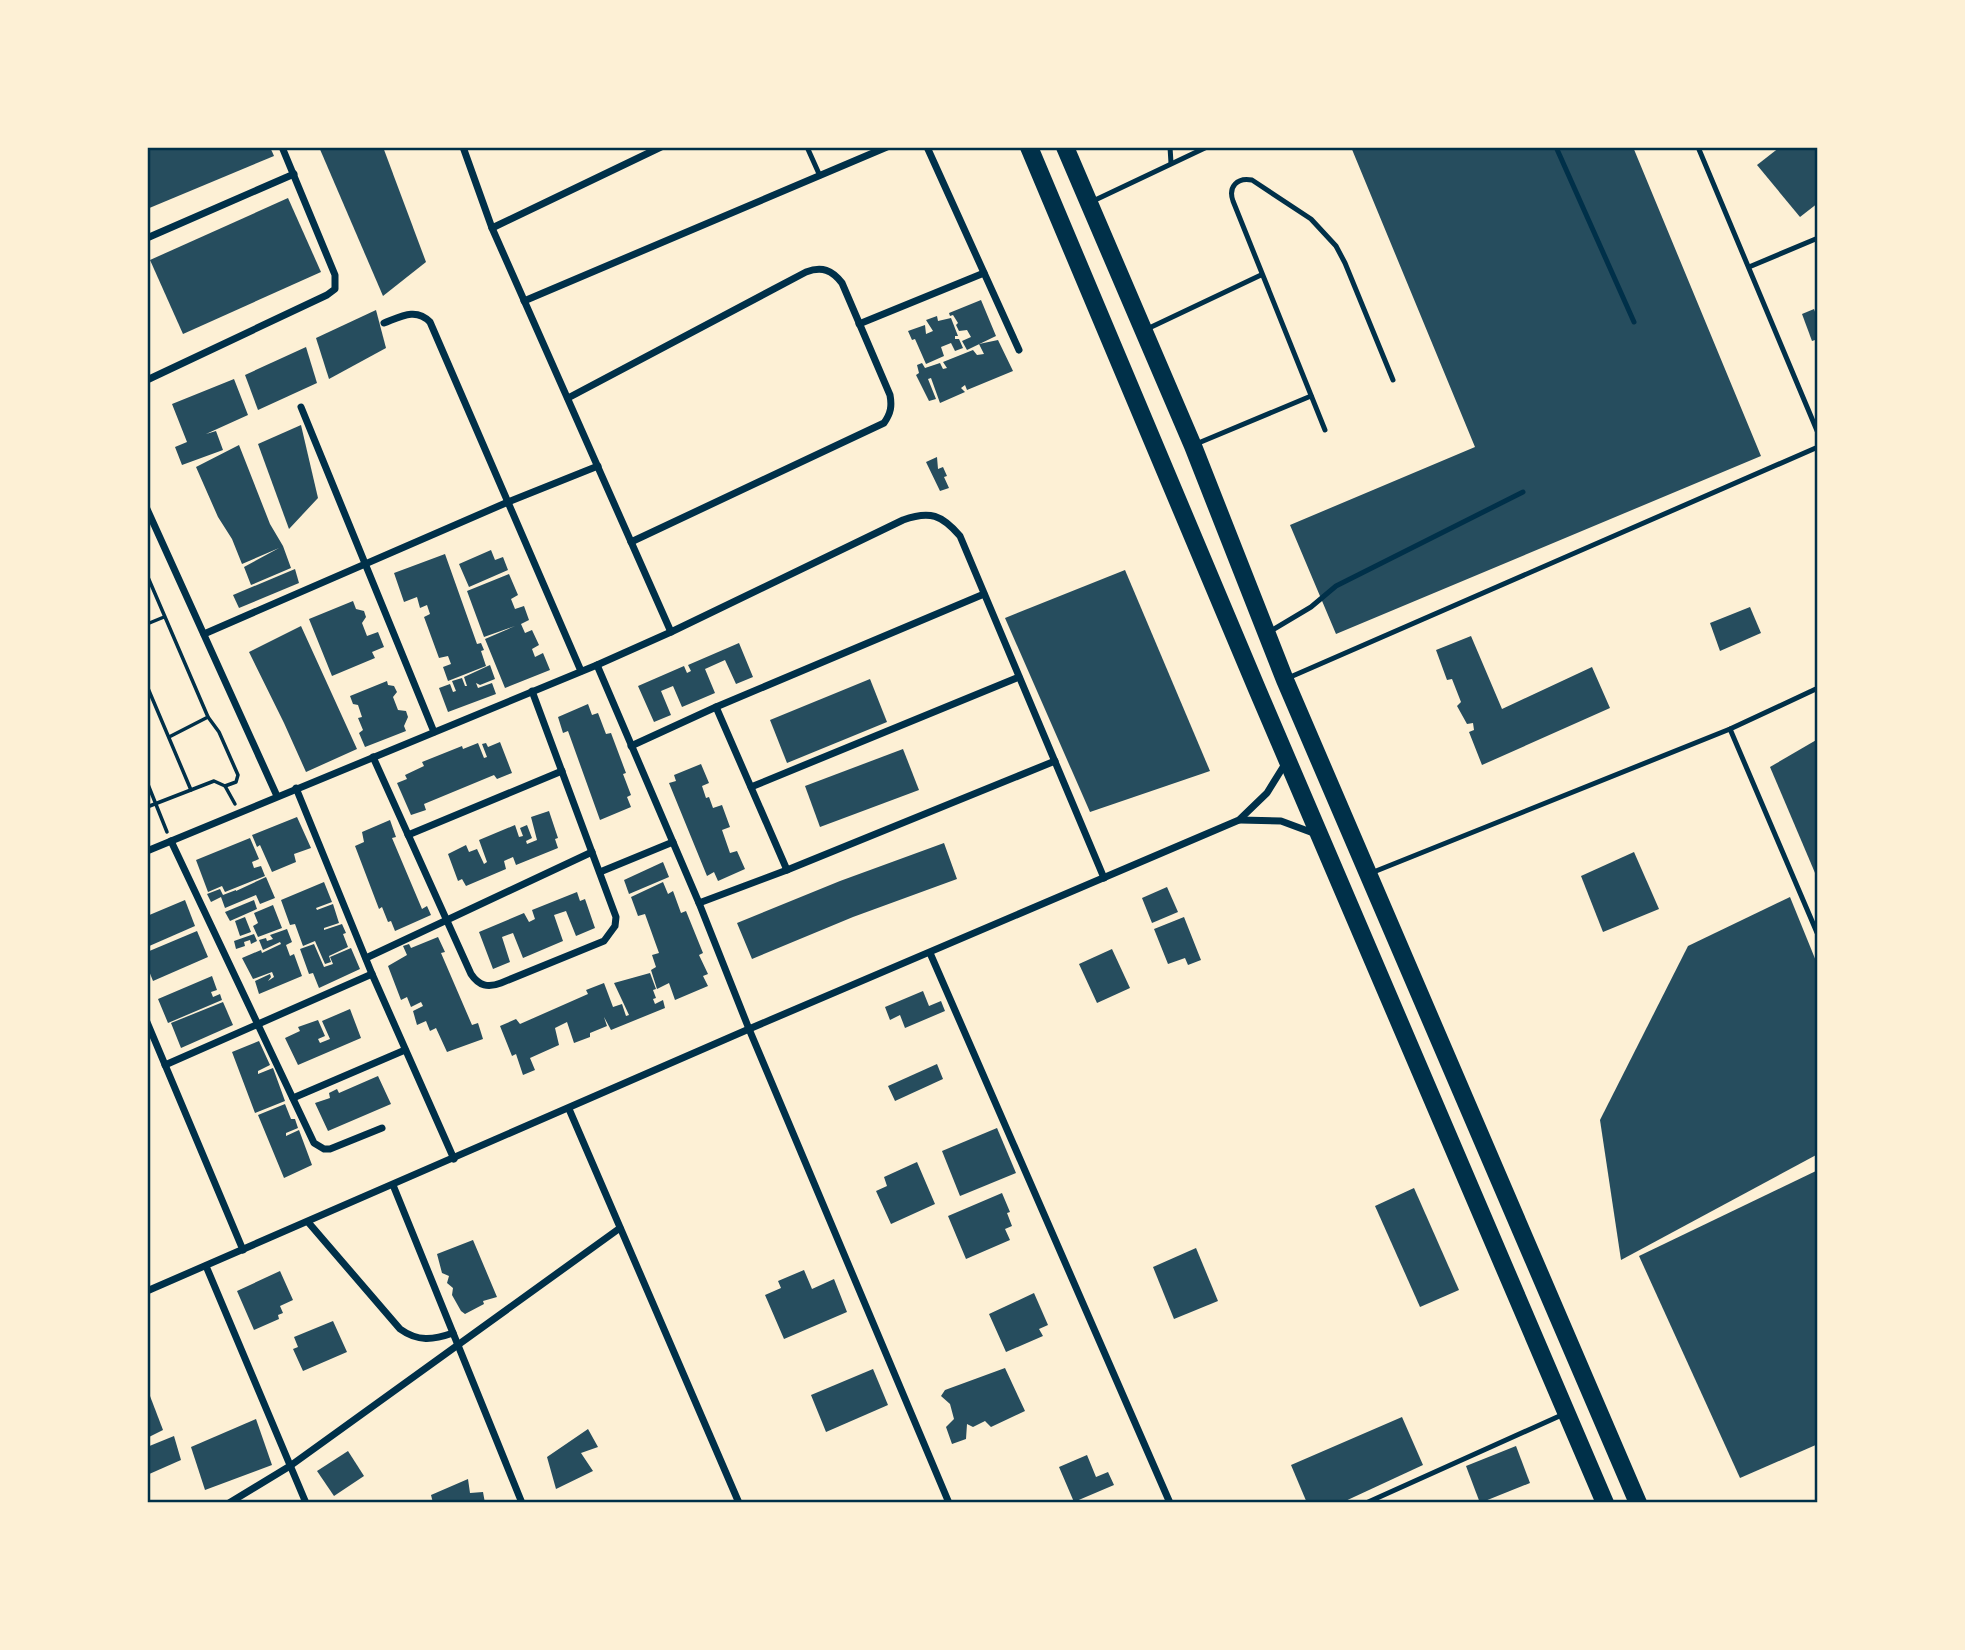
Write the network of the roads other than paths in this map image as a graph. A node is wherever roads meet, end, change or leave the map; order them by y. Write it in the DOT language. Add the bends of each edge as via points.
graph roads {
  1 [pos="282,147"];
  2 [pos="463,147"];
  3 [pos="662,147"];
  4 [pos="807,147"];
  5 [pos="887,147"];
  6 [pos="927,147"];
  7 [pos="1029,147"];
  8 [pos="1065,147"];
  9 [pos="1170,147"];
  10 [pos="1207,147"];
  11 [pos="1556,147"];
  12 [pos="1698,147"];
  13 [pos="1171,163"];
  14 [pos="294,174"];
  15 [pos="820,176"];
  16 [pos="1088,203"];
  17 [pos="492,228"];
  18 [pos="147,238"];
  19 [pos="1818,238"];
  20 [pos="1749,267"];
  21 [pos="984,273"];
  22 [pos="1261,275"];
  23 [pos="524,301"];
  24 [pos="1634,322"];
  25 [pos="384,323"];
  26 [pos="859,324"];
  27 [pos="1143,331"];
  28 [pos="1019,350"];
  29 [pos="147,380"];
  30 [pos="1393,380"];
  31 [pos="1311,396"];
  32 [pos="568,398"];
  33 [pos="301,407"];
  34 [pos="1325,430"];
  35 [pos="1818,433"];
  36 [pos="1193,446"];
  37 [pos="1818,447"];
  38 [pos="598,466"];
  39 [pos="1523,492"];
  40 [pos="508,502"];
  41 [pos="147,509"];
  42 [pos="632,542"];
  43 [pos="366,564"];
  44 [pos="984,594"];
  45 [pos="671,632"];
  46 [pos="204,634"];
  47 [pos="1267,634"];
  48 [pos="597,665"];
  49 [pos="581,671"];
  50 [pos="1019,677"];
  51 [pos="1285,680"];
  52 [pos="1818,688"];
  53 [pos="532,691"];
  54 [pos="716,707"];
  55 [pos="1730,729"];
  56 [pos="435,732"];
  57 [pos="631,746"];
  58 [pos="373,757"];
  59 [pos="1288,760"];
  60 [pos="1055,761"];
  61 [pos="562,772"];
  62 [pos="751,787"];
  63 [pos="296,788"];
  64 [pos="277,796"];
  65 [pos="1239,820"];
  66 [pos="408,835"];
  67 [pos="1320,836"];
  68 [pos="171,841"];
  69 [pos="673,842"];
  70 [pos="147,851"];
  71 [pos="592,852"];
  72 [pos="787,870"];
  73 [pos="600,872"];
  74 [pos="1368,874"];
  75 [pos="1104,878"];
  76 [pos="699,903"];
  77 [pos="446,920"];
  78 [pos="1818,935"];
  79 [pos="930,953"];
  80 [pos="366,958"];
  81 [pos="372,974"];
  82 [pos="147,1022"];
  83 [pos="259,1024"];
  84 [pos="749,1029"];
  85 [pos="405,1050"];
  86 [pos="165,1065"];
  87 [pos="293,1098"];
  88 [pos="569,1109"];
  89 [pos="382,1128"];
  90 [pos="454,1159"];
  91 [pos="393,1185"];
  92 [pos="308,1222"];
  93 [pos="620,1228"];
  94 [pos="243,1250"];
  95 [pos="206,1266"];
  96 [pos="147,1292"];
  97 [pos="453,1333"];
  98 [pos="457,1346"];
  99 [pos="1567,1412"];
  100 [pos="290,1466"];
  101 [pos="229,1503"];
  102 [pos="306,1503"];
  103 [pos="522,1503"];
  104 [pos="739,1503"];
  105 [pos="949,1503"];
  106 [pos="1170,1503"];
  107 [pos="1366,1503"];
  108 [pos="1605,1503"];
  109 [pos="1638,1503"];
  1 -- 14 [label="street"];
  2 -- 17 [label="street"];
  3 -- 17 [label="street"];
  4 -- 15 [label="lane"];
  5 -- 15 [label="street"];
  6 -- 21 [label="street"];
  7 -- 59 [label="highway"];
  8 -- 16 [label="highway"];
  9 -- 13 [label="lane"];
  10 -- 13 [label="lane"];
  11 -- 24 [label="lane"];
  12 -- 20 [label="lane"];
  13 -- 16 [label="lane"];
  14 -- 18 [label="street"];
  14 -- 29 [label="street" via="335,275 335,289"];
  15 -- 23 [label="street"];
  16 -- 27 [label="highway"];
  17 -- 23 [label="street"];
  19 -- 20 [label="lane"];
  20 -- 35 [label="lane"];
  21 -- 26 [label="street"];
  21 -- 28 [label="street"];
  22 -- 27 [label="lane"];
  22 -- 30 [label="lane" via="1231,194 1237,181 1245,178 1311,219 1336,246"];
  22 -- 31 [label="lane"];
  23 -- 32 [label="street"];
  25 -- 40 [label="street" via="416,313 430,322"];
  26 -- 32 [label="street" via="835,274 815,269"];
  26 -- 42 [label="street" via="890,395 890,414 884,423"];
  27 -- 36 [label="highway"];
  31 -- 34 [label="lane"];
  31 -- 36 [label="lane"];
  32 -- 38 [label="street"];
  33 -- 43 [label="street"];
  36 -- 47 [label="highway"];
  37 -- 51 [label="lane"];
  38 -- 40 [label="street"];
  38 -- 42 [label="street"];
  39 -- 47 [label="lane" via="1336,586"];
  40 -- 43 [label="street"];
  40 -- 49 [label="street"];
  41 -- 46 [label="street"];
  42 -- 45 [label="street"];
  43 -- 46 [label="street"];
  43 -- 56 [label="street"];
  44 -- 45 [label="street" via="960,536 949,523 919,514"];
  44 -- 50 [label="street"];
  44 -- 54 [label="street"];
  45 -- 48 [label="street"];
  46 -- 64 [label="street"];
  47 -- 51 [label="highway"];
  48 -- 49 [label="street"];
  48 -- 57 [label="street"];
  49 -- 53 [label="street"];
  50 -- 60 [label="street"];
  50 -- 62 [label="street"];
  51 -- 74 [label="highway"];
  52 -- 55 [label="lane"];
  53 -- 56 [label="street"];
  53 -- 61 [label="street"];
  54 -- 57 [label="street"];
  54 -- 62 [label="street"];
  55 -- 74 [label="lane"];
  55 -- 78 [label="lane"];
  56 -- 58 [label="street"];
  57 -- 69 [label="street"];
  58 -- 63 [label="street"];
  58 -- 66 [label="street"];
  59 -- 65 [label="street" via="1267,793"];
  59 -- 67 [label="highway"];
  60 -- 72 [label="street"];
  60 -- 75 [label="street"];
  61 -- 66 [label="street"];
  61 -- 71 [label="street"];
  62 -- 72 [label="street"];
  63 -- 64 [label="street"];
  63 -- 80 [label="street"];
  64 -- 68 [label="street"];
  65 -- 67 [label="street" via="1281,821"];
  65 -- 75 [label="street"];
  66 -- 77 [label="street"];
  67 -- 99 [label="highway"];
  68 -- 70 [label="street"];
  68 -- 83 [label="street"];
  69 -- 73 [label="street"];
  69 -- 76 [label="street"];
  71 -- 73 [label="street"];
  71 -- 77 [label="street"];
  72 -- 76 [label="street"];
  73 -- 77 [label="street" via="616,917 610,935 492,986 476,981"];
  74 -- 109 [label="highway"];
  75 -- 79 [label="street"];
  76 -- 84 [label="street"];
  77 -- 80 [label="street"];
  79 -- 84 [label="street"];
  79 -- 106 [label="street"];
  80 -- 81 [label="street"];
  81 -- 83 [label="street"];
  81 -- 85 [label="street"];
  82 -- 86 [label="street"];
  83 -- 86 [label="street"];
  83 -- 87 [label="street"];
  84 -- 88 [label="street"];
  84 -- 105 [label="street"];
  85 -- 87 [label="street"];
  85 -- 90 [label="street"];
  86 -- 94 [label="street"];
  87 -- 89 [label="street" via="314,1143 324,1149"];
  88 -- 90 [label="street"];
  88 -- 93 [label="street"];
  90 -- 91 [label="street"];
  91 -- 92 [label="street"];
  91 -- 97 [label="street"];
  92 -- 94 [label="street"];
  92 -- 97 [label="street" via="400,1329 428,1340"];
  93 -- 98 [label="street"];
  93 -- 104 [label="street"];
  94 -- 95 [label="street"];
  95 -- 96 [label="street"];
  95 -- 100 [label="street"];
  97 -- 98 [label="street"];
  98 -- 100 [label="street"];
  98 -- 103 [label="street"];
  99 -- 107 [label="lane"];
  99 -- 108 [label="highway"];
  100 -- 101 [label="street"];
  100 -- 102 [label="street"];
}
